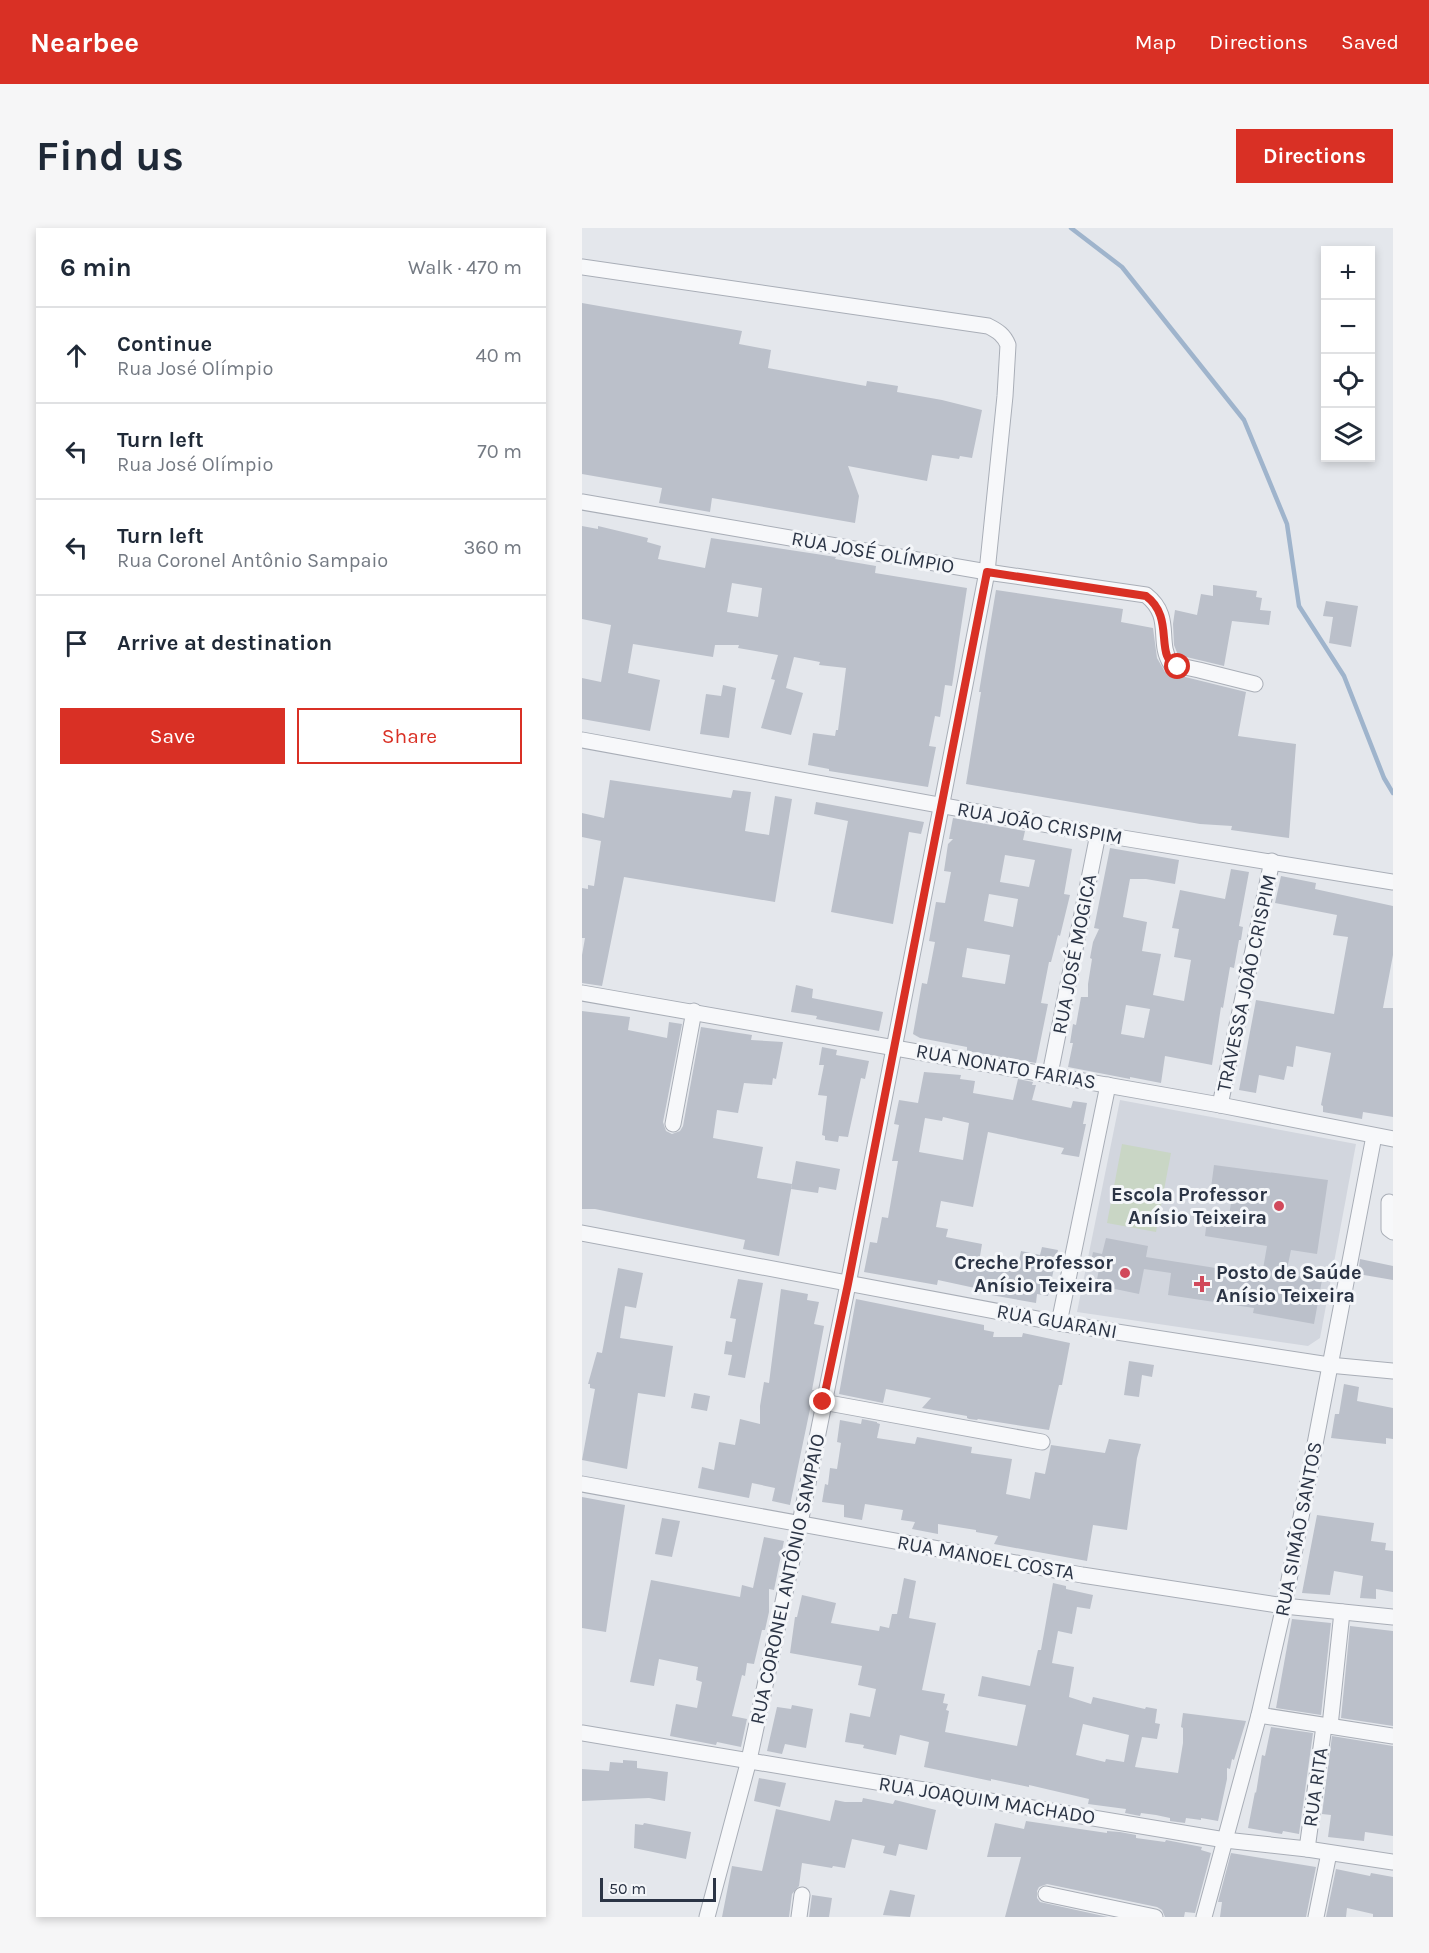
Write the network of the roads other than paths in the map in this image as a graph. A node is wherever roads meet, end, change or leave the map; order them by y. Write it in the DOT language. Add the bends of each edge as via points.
graph roads {
  1 [pos="582,267"];
  2 [pos="582,502"];
  3 [pos="987,572"];
  4 [pos="1255,684"];
  5 [pos="582,740"];
  6 [pos="941,806"];
  7 [pos="1098,834"];
  8 [pos="1272,861"];
  9 [pos="1393,882"];
  10 [pos="582,993"];
  11 [pos="694,1011"];
  12 [pos="894,1046"];
  13 [pos="1050,1074"];
  14 [pos="1108,1085"];
  15 [pos="1220,1105"];
  16 [pos="673,1124"];
  17 [pos="1374,1136"];
  18 [pos="1393,1139"];
  19 [pos="1389,1202"];
  20 [pos="1393,1232"];
  21 [pos="582,1233"];
  22 [pos="848,1284"];
  23 [pos="1059,1323"];
  24 [pos="1329,1365"];
  25 [pos="1393,1371"];
  26 [pos="823,1402"];
  27 [pos="1042,1442"];
  28 [pos="582,1484"];
  29 [pos="800,1523"];
  30 [pos="1284,1605"];
  31 [pos="1342,1612"];
  32 [pos="1393,1617"];
  33 [pos="1259,1715"];
  34 [pos="1327,1726"];
  35 [pos="582,1733"];
  36 [pos="1393,1736"];
  37 [pos="749,1760"];
  38 [pos="1225,1840"];
  39 [pos="1307,1849"];
  40 [pos="1329,1853"];
  41 [pos="1393,1862"];
  42 [pos="1046,1894"];
  43 [pos="802,1895"];
  44 [pos="707,1917"];
  45 [pos="799,1917"];
  46 [pos="1155,1917"];
  47 [pos="1204,1917"];
  48 [pos="1316,1917"];
  1 -- 3 [label="street, RUA CORONEL ANTÔNIO SAMPAIO" via="988,326 1005,337 1009,355"];
  2 -- 3 [label="street, RUA JOSÉ OLÍMPIO"];
  3 -- 4 [label="street, RUA JOSÉ OLÍMPIO" via="1146,596 1153,600 1163,619 1166,657 1171,664"];
  3 -- 6 [label="street, RUA CORONEL ANTÔNIO SAMPAIO"];
  5 -- 6 [label="street, RUA JOÃO CRISPIM"];
  6 -- 7 [label="street, RUA JOÃO CRISPIM"];
  6 -- 12 [label="street, RUA CORONEL ANTÔNIO SAMPAIO"];
  7 -- 8 [label="street, RUA JOÃO CRISPIM"];
  7 -- 13 [label="street, RUA JOSÉ MOGICA"];
  8 -- 9 [label="street, RUA JOÃO CRISPIM"];
  8 -- 15 [label="street, TRAVESSA JOÃO CRISPIM"];
  10 -- 11 [label="street, RUA NONATO FARIAS"];
  11 -- 12 [label="street, RUA NONATO FARIAS"];
  11 -- 16 [label="street"];
  12 -- 13 [label="street, RUA NONATO FARIAS"];
  12 -- 22 [label="street, RUA CORONEL ANTÔNIO SAMPAIO"];
  13 -- 14 [label="street, RUA NONATO FARIAS"];
  14 -- 15 [label="street, RUA NONATO FARIAS"];
  14 -- 23 [label="street"];
  15 -- 17 [label="street, RUA NONATO FARIAS"];
  17 -- 18 [label="street, RUA NONATO FARIAS"];
  17 -- 24 [label="street, RUA SIMÃO SANTOS"];
  19 -- 20 [label="street" via="1389,1229"];
  21 -- 22 [label="street, RUA GUARANI"];
  22 -- 23 [label="street, RUA GUARANI"];
  22 -- 26 [label="street, RUA CORONEL ANTÔNIO SAMPAIO"];
  23 -- 24 [label="street, RUA GUARANI"];
  24 -- 25 [label="street, RUA GUARANI"];
  24 -- 30 [label="street, RUA SIMÃO SANTOS"];
  26 -- 27 [label="street"];
  26 -- 29 [label="street, RUA CORONEL ANTÔNIO SAMPAIO"];
  28 -- 29 [label="street, RUA MANOEL COSTA"];
  29 -- 30 [label="street, RUA MANOEL COSTA" via="1082,1575"];
  29 -- 37 [label="street, RUA CORONEL ANTÔNIO SAMPAIO"];
  30 -- 31 [label="street, RUA MANOEL COSTA"];
  30 -- 33 [label="street, RUA SIMÃO SANTOS"];
  31 -- 32 [label="street, RUA MANOEL COSTA"];
  31 -- 34 [label="street, RUA RITA"];
  33 -- 34 [label="street"];
  33 -- 38 [label="street, RUA SIMÃO SANTOS"];
  34 -- 36 [label="street"];
  34 -- 39 [label="street, RUA RITA"];
  35 -- 37 [label="street, RUA JOAQUIM MACHADO"];
  37 -- 38 [label="street, RUA JOAQUIM MACHADO"];
  37 -- 44 [label="street, RUA CORONEL ANTÔNIO SAMPAIO"];
  38 -- 39 [label="street, RUA JOAQUIM MACHADO"];
  38 -- 47 [label="street, RUA SIMÃO SANTOS"];
  39 -- 40 [label="street, RUA JOAQUIM MACHADO"];
  40 -- 41 [label="street, RUA JOAQUIM MACHADO"];
  40 -- 48 [label="street"];
  42 -- 46 [label="street"];
  43 -- 45 [label="street"];
}
